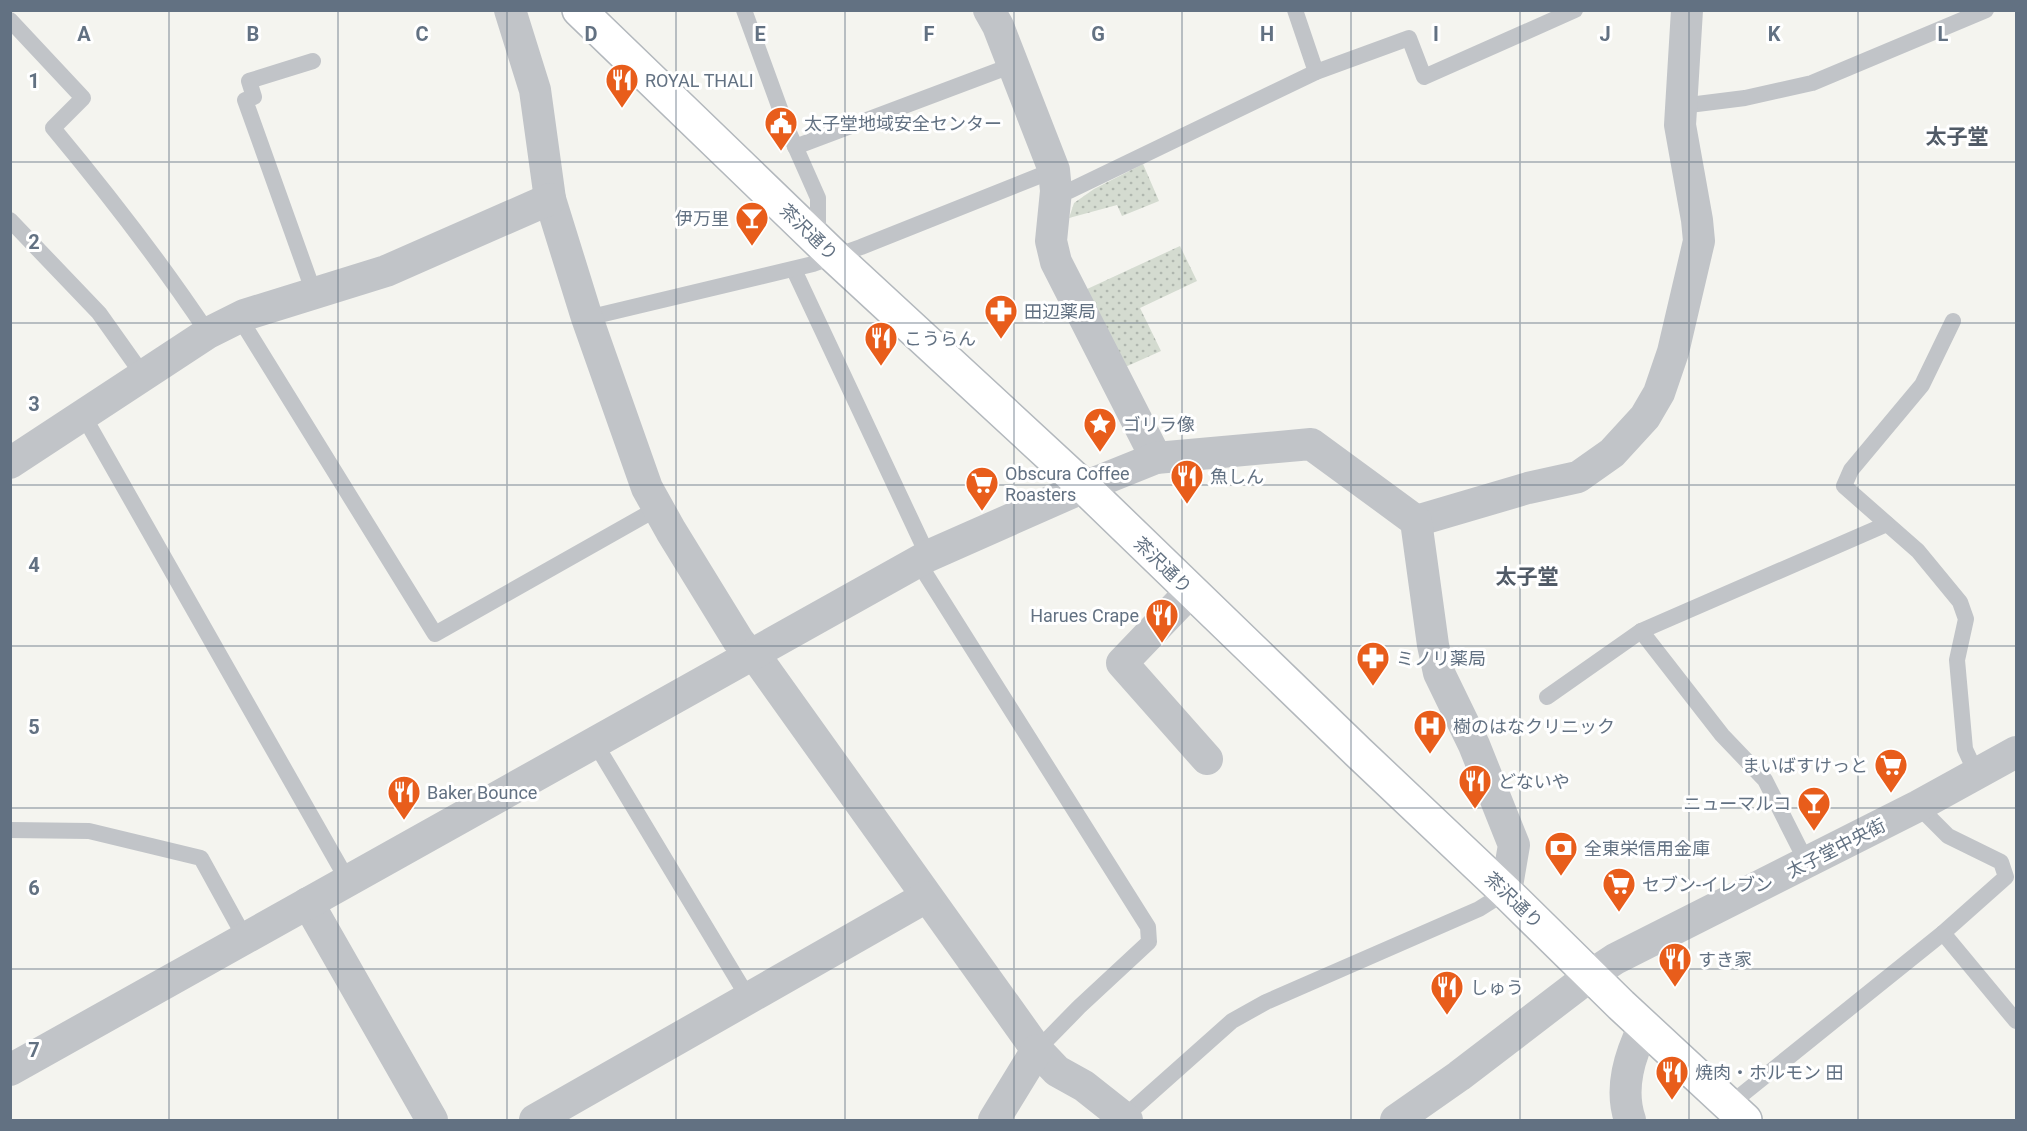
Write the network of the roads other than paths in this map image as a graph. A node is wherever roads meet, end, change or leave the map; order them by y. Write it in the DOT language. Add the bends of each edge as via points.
graph roads {
  1 [pos="510,10"];
  2 [pos="579,10"];
  3 [pos="744,10"];
  4 [pos="989,10"];
  5 [pos="1295,10"];
  6 [pos="1575,10"];
  7 [pos="1687,10"];
  8 [pos="1986,10"];
  9 [pos="10,20"];
  10 [pos="313,61"];
  11 [pos="1013,65"];
  12 [pos="1316,72"];
  13 [pos="1681,106"];
  14 [pos="795,147"];
  15 [pos="1055,181"];
  16 [pos="550,199"];
  17 [pos="10,220"];
  18 [pos="826,249"];
  19 [pos="794,270"];
  20 [pos="314,293"];
  21 [pos="239,317"];
  22 [pos="587,318"];
  23 [pos="1953,321"];
  24 [pos="208,333"];
  25 [pos="143,375"];
  26 [pos="84,416"];
  27 [pos="1155,458"];
  28 [pos="10,463"];
  29 [pos="1084,487"];
  30 [pos="658,508"];
  31 [pos="1416,520"];
  32 [pos="1887,524"];
  33 [pos="923,559"];
  34 [pos="1190,592"];
  35 [pos="1641,631"];
  36 [pos="753,655"];
  37 [pos="1547,697"];
  38 [pos="595,743"];
  39 [pos="2016,752"];
  40 [pos="1207,759"];
  41 [pos="1977,775"];
  42 [pos="1918,806"];
  43 [pos="10,830"];
  44 [pos="1807,863"];
  45 [pos="348,881"];
  46 [pos="1506,892"];
  47 [pos="926,897"];
  48 [pos="308,903"];
  49 [pos="1943,933"];
  50 [pos="246,938"];
  51 [pos="1591,975"];
  52 [pos="749,999"];
  53 [pos="2016,1021"];
  54 [pos="1644,1026"];
  55 [pos="1036,1050"];
  56 [pos="10,1070"];
  57 [pos="1737,1113"];
  58 [pos="555,1116"];
  59 [pos="1125,1119"];
  60 [pos="432,1120"];
  61 [pos="993,1120"];
  62 [pos="1396,1120"];
  63 [pos="1630,1120"];
  1 -- 16 [label="street" via="535,90"];
  2 -- 18 [label="street, 茶沢通り"];
  3 -- 14 [label="lane"];
  4 -- 11 [label="street"];
  5 -- 12 [label="lane"];
  6 -- 12 [label="lane" via="1424,77 1409,38"];
  7 -- 13 [label="street"];
  8 -- 13 [label="lane" via="1812,83 1745,99"];
  9 -- 24 [label="lane" via="82,98 53,128 115,202"];
  10 -- 20 [label="lane" via="249,81 254,97 245,100"];
  11 -- 14 [label="lane"];
  11 -- 15 [label="street"];
  12 -- 15 [label="lane" via="1069,191"];
  13 -- 31 [label="street" via="1680,125 1698,241 1673,352 1659,393 1645,417 1612,453 1578,477"];
  14 -- 18 [label="lane" via="818,198"];
  15 -- 18 [label="lane"];
  15 -- 27 [label="street" via="1051,241 1056,262"];
  16 -- 20 [label="street" via="386,271"];
  16 -- 22 [label="street"];
  17 -- 25 [label="lane" via="99,313"];
  18 -- 19 [label="lane"];
  18 -- 29 [label="street, 茶沢通り"];
  19 -- 22 [label="lane"];
  19 -- 33 [label="lane"];
  20 -- 21 [label="street"];
  21 -- 24 [label="street"];
  21 -- 30 [label="lane" via="435,634"];
  22 -- 30 [label="street" via="646,488"];
  23 -- 32 [label="lane" via="1922,385 1851,470 1844,486"];
  24 -- 25 [label="street"];
  25 -- 26 [label="street"];
  26 -- 28 [label="street"];
  26 -- 45 [label="lane"];
  27 -- 29 [label="street"];
  27 -- 31 [label="street" via="1311,444"];
  29 -- 33 [label="street"];
  29 -- 34 [label="street, 茶沢通り"];
  30 -- 36 [label="street" via="738,640"];
  31 -- 46 [label="street" via="1439,673 1474,745 1514,845"];
  32 -- 35 [label="lane"];
  32 -- 41 [label="lane" via="1918,551 1960,602 1966,619 1957,660 1965,748"];
  33 -- 36 [label="street"];
  33 -- 55 [label="lane" via="1148,927 1149,942"];
  34 -- 40 [label="street" via="1122,663"];
  34 -- 46 [label="street, 茶沢通り"];
  35 -- 37 [label="lane"];
  35 -- 44 [label="lane" via="1722,735 1765,780"];
  36 -- 38 [label="street"];
  36 -- 47 [label="street"];
  38 -- 45 [label="street"];
  38 -- 52 [label="lane"];
  39 -- 41 [label="street, 太子堂中央街"];
  41 -- 42 [label="street, 太子堂中央街"];
  42 -- 44 [label="street, 太子堂中央街"];
  42 -- 49 [label="lane" via="1948,836 2001,862 2006,877"];
  43 -- 50 [label="lane" via="89,831 201,858"];
  44 -- 51 [label="street, 太子堂中央街" via="1615,959"];
  45 -- 48 [label="street"];
  46 -- 51 [label="street, 茶沢通り"];
  46 -- 59 [label="lane" via="1479,909 1266,1002 1232,1021"];
  47 -- 52 [label="street"];
  47 -- 55 [label="street"];
  48 -- 50 [label="street"];
  48 -- 60 [label="street"];
  49 -- 53 [label="lane"];
  49 -- 57 [label="lane"];
  50 -- 56 [label="street"];
  51 -- 54 [label="street, 茶沢通り"];
  51 -- 62 [label="street, 太子堂中央街"];
  52 -- 58 [label="street"];
  54 -- 57 [label="street, 茶沢通り"];
  54 -- 63 [label="street" via="1628,1065 1626,1097"];
  55 -- 59 [label="street" via="1057,1071 1084,1086"];
  55 -- 61 [label="street"];
}
